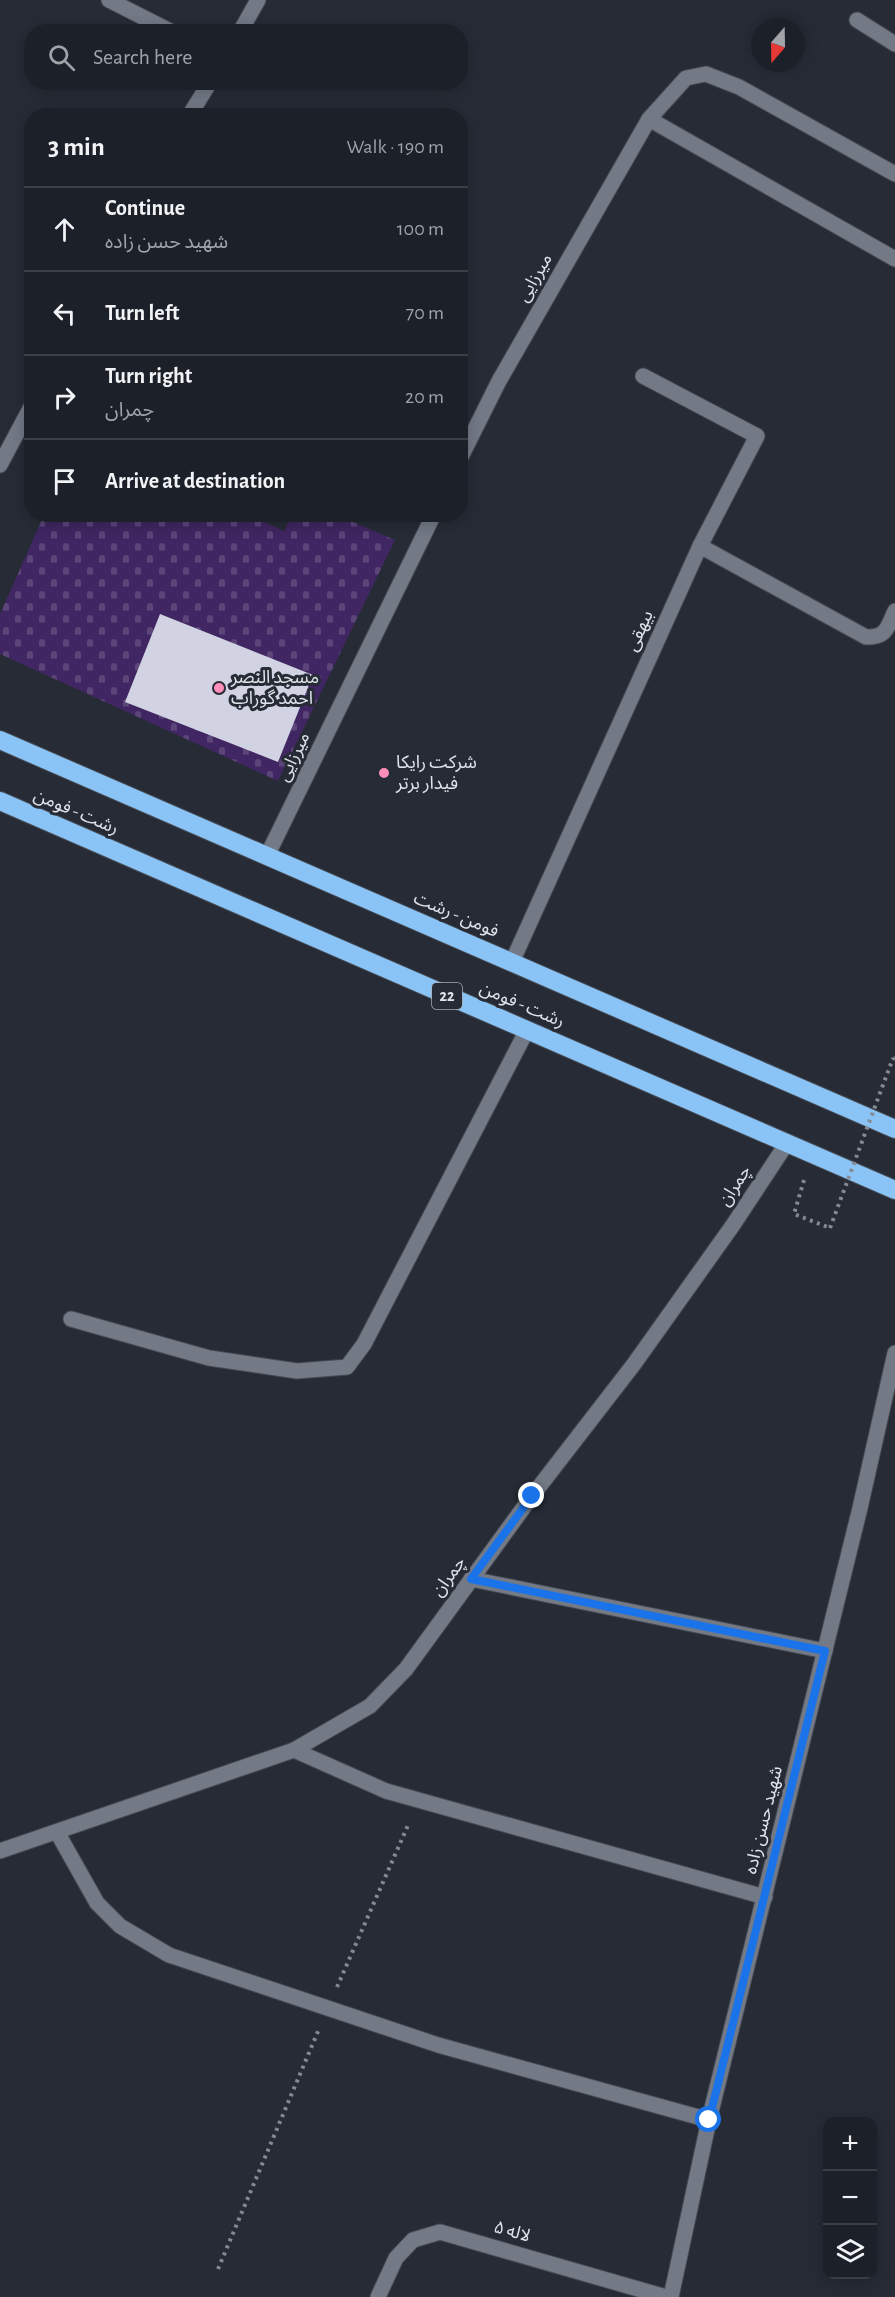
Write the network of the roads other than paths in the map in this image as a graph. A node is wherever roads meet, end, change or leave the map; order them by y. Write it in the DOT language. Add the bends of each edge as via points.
graph roads {
  1 [pos="109,0"];
  2 [pos="258,0"];
  3 [pos="857,20"];
  4 [pos="156,24"];
  5 [pos="244,24"];
  6 [pos="895,44"];
  7 [pos="205,90"];
  8 [pos="194,108"];
  9 [pos="649,119"];
  10 [pos="893,169"];
  11 [pos="895,259"];
  12 [pos="644,376"];
  13 [pos="24,420"];
  14 [pos="468,443"];
  15 [pos="0,465"];
  16 [pos="430,522"];
  17 [pos="700,546"];
  18 [pos="895,611"];
  19 [pos="0,740"];
  20 [pos="0,801"];
  21 [pos="267,856"];
  22 [pos="512,962"];
  23 [pos="527,1030"];
  24 [pos="895,1129"];
  25 [pos="787,1143"];
  26 [pos="895,1190"];
  27 [pos="71,1319"];
  28 [pos="895,1353"];
  29 [pos="471,1579"];
  30 [pos="825,1651"];
  31 [pos="294,1750"];
  32 [pos="57,1832"];
  33 [pos="0,1851"];
  34 [pos="765,1897"];
  35 [pos="709,2120"];
  36 [pos="378,2297"];
  37 [pos="666,2297"];
  38 [pos="671,2297"];
  1 -- 4 [label="street"];
  2 -- 5 [label="street"];
  3 -- 6 [label="street"];
  7 -- 8 [label="street"];
  9 -- 10 [label="street, میرزایی" via="686,78 706,74 739,87"];
  9 -- 11 [label="street"];
  9 -- 14 [label="street, میرزایی" via="498,381"];
  12 -- 17 [label="street, بیهقی" via="758,436"];
  13 -- 15 [label="street"];
  16 -- 21 [label="street, میرزایی"];
  17 -- 18 [label="street" via="866,637 885,633"];
  17 -- 22 [label="street, بیهقی"];
  19 -- 21 [label="highway, فومن - رشت"];
  20 -- 23 [label="highway, رشت - فومن / 22"];
  21 -- 22 [label="highway, فومن - رشت"];
  22 -- 24 [label="highway, فومن - رشت"];
  23 -- 25 [label="highway, رشت - فومن / 22"];
  23 -- 27 [label="street" via="364,1344 347,1367 297,1371 209,1359"];
  25 -- 26 [label="highway, رشت - فومن / 22"];
  25 -- 29 [label="street, چمران" via="634,1364"];
  28 -- 30 [label="street, شهید حسن زاده"];
  29 -- 30 [label="street"];
  29 -- 31 [label="street, چمران" via="406,1669 369,1706"];
  30 -- 34 [label="street, شهید حسن زاده"];
  31 -- 32 [label="street, چمران"];
  31 -- 34 [label="street" via="386,1791"];
  32 -- 33 [label="street, چمران"];
  32 -- 35 [label="street" via="98,1903 120,1926 169,1955 438,2045"];
  34 -- 35 [label="street, شهید حسن زاده"];
  35 -- 38 [label="street, شهید حسن زاده"];
  36 -- 37 [label="street, لاله ۵" via="396,2258 407,2246 413,2240 440,2232"];
}
